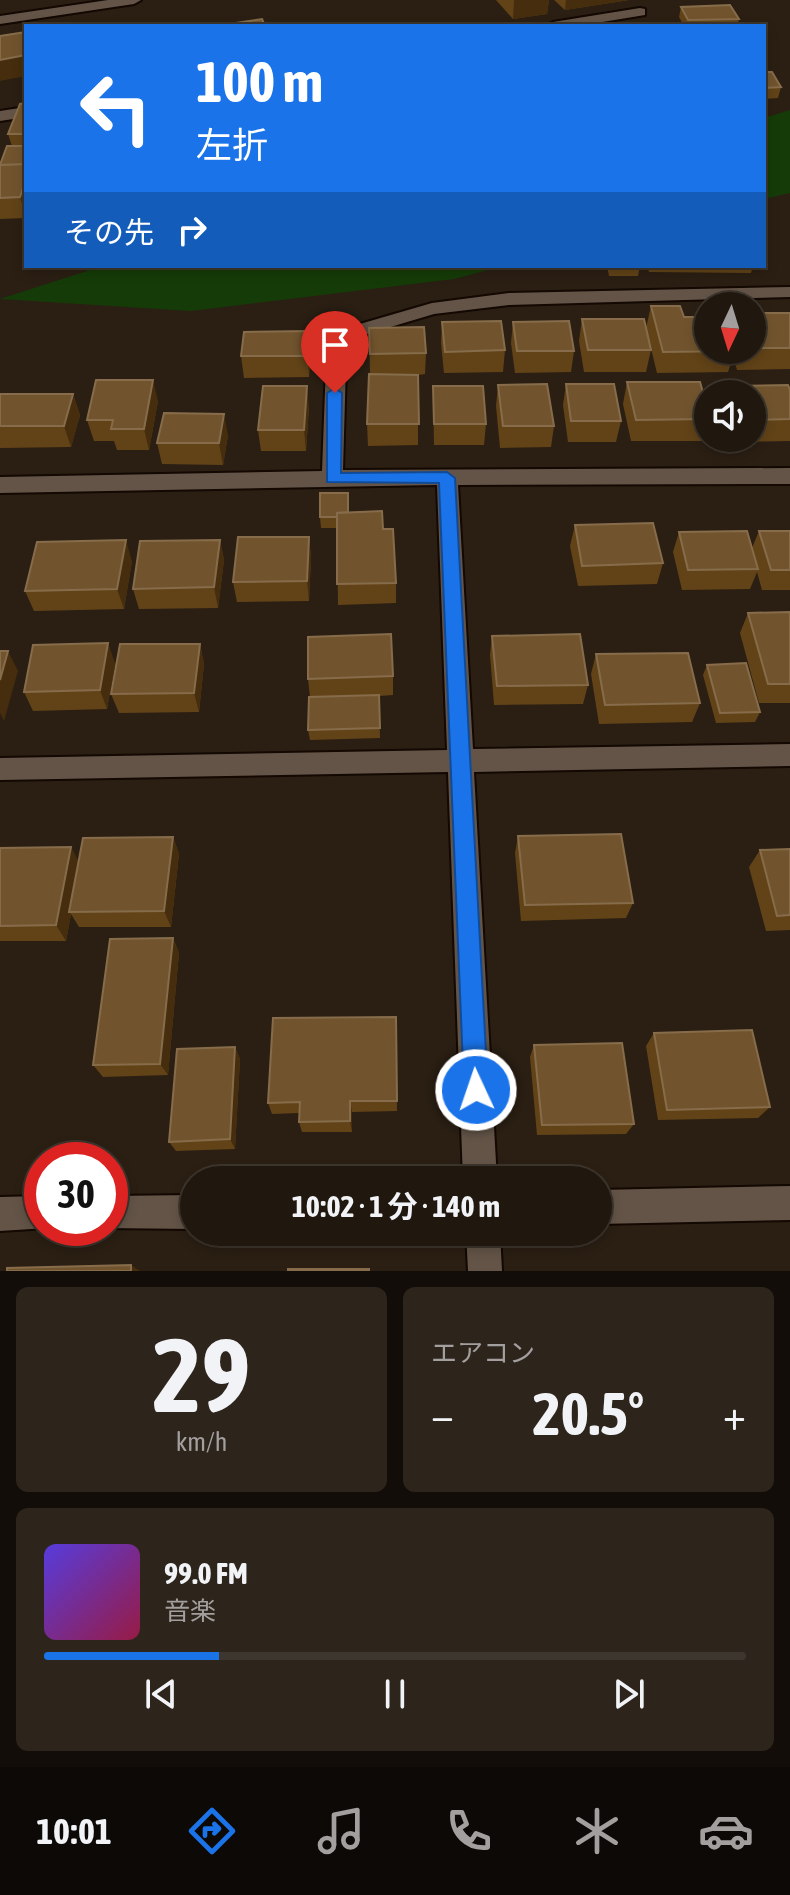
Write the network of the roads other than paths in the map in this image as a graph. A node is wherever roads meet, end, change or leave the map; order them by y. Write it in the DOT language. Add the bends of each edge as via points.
graph roads {
  1 [pos="134,0"];
  2 [pos="640,12"];
  3 [pos="0,20"];
  4 [pos="565,24"];
  5 [pos="24,112"];
  6 [pos="0,116"];
  7 [pos="790,292"];
  8 [pos="790,476"];
  9 [pos="332,478"];
  10 [pos="447,478"];
  11 [pos="0,485"];
  12 [pos="790,755"];
  13 [pos="460,762"];
  14 [pos="0,769"];
  15 [pos="479,1166"];
  16 [pos="790,1203"];
  17 [pos="612,1207"];
  18 [pos="180,1212"];
  19 [pos="24,1213"];
  20 [pos="128,1213"];
  21 [pos="0,1214"];
  22 [pos="484,1246"];
  23 [pos="485,1271"];
  1 -- 3 [label="street"];
  2 -- 4 [label="street"];
  5 -- 6 [label="street"];
  7 -- 9 [label="street" via="509,299 432,309 360,330 336,364"];
  8 -- 10 [label="street"];
  9 -- 10 [label="street"];
  9 -- 11 [label="street"];
  10 -- 13 [label="street"];
  12 -- 13 [label="street"];
  13 -- 14 [label="street"];
  13 -- 15 [label="street"];
  16 -- 17 [label="street"];
  18 -- 20 [label="street"];
  19 -- 21 [label="street"];
  22 -- 23 [label="street"];
}
